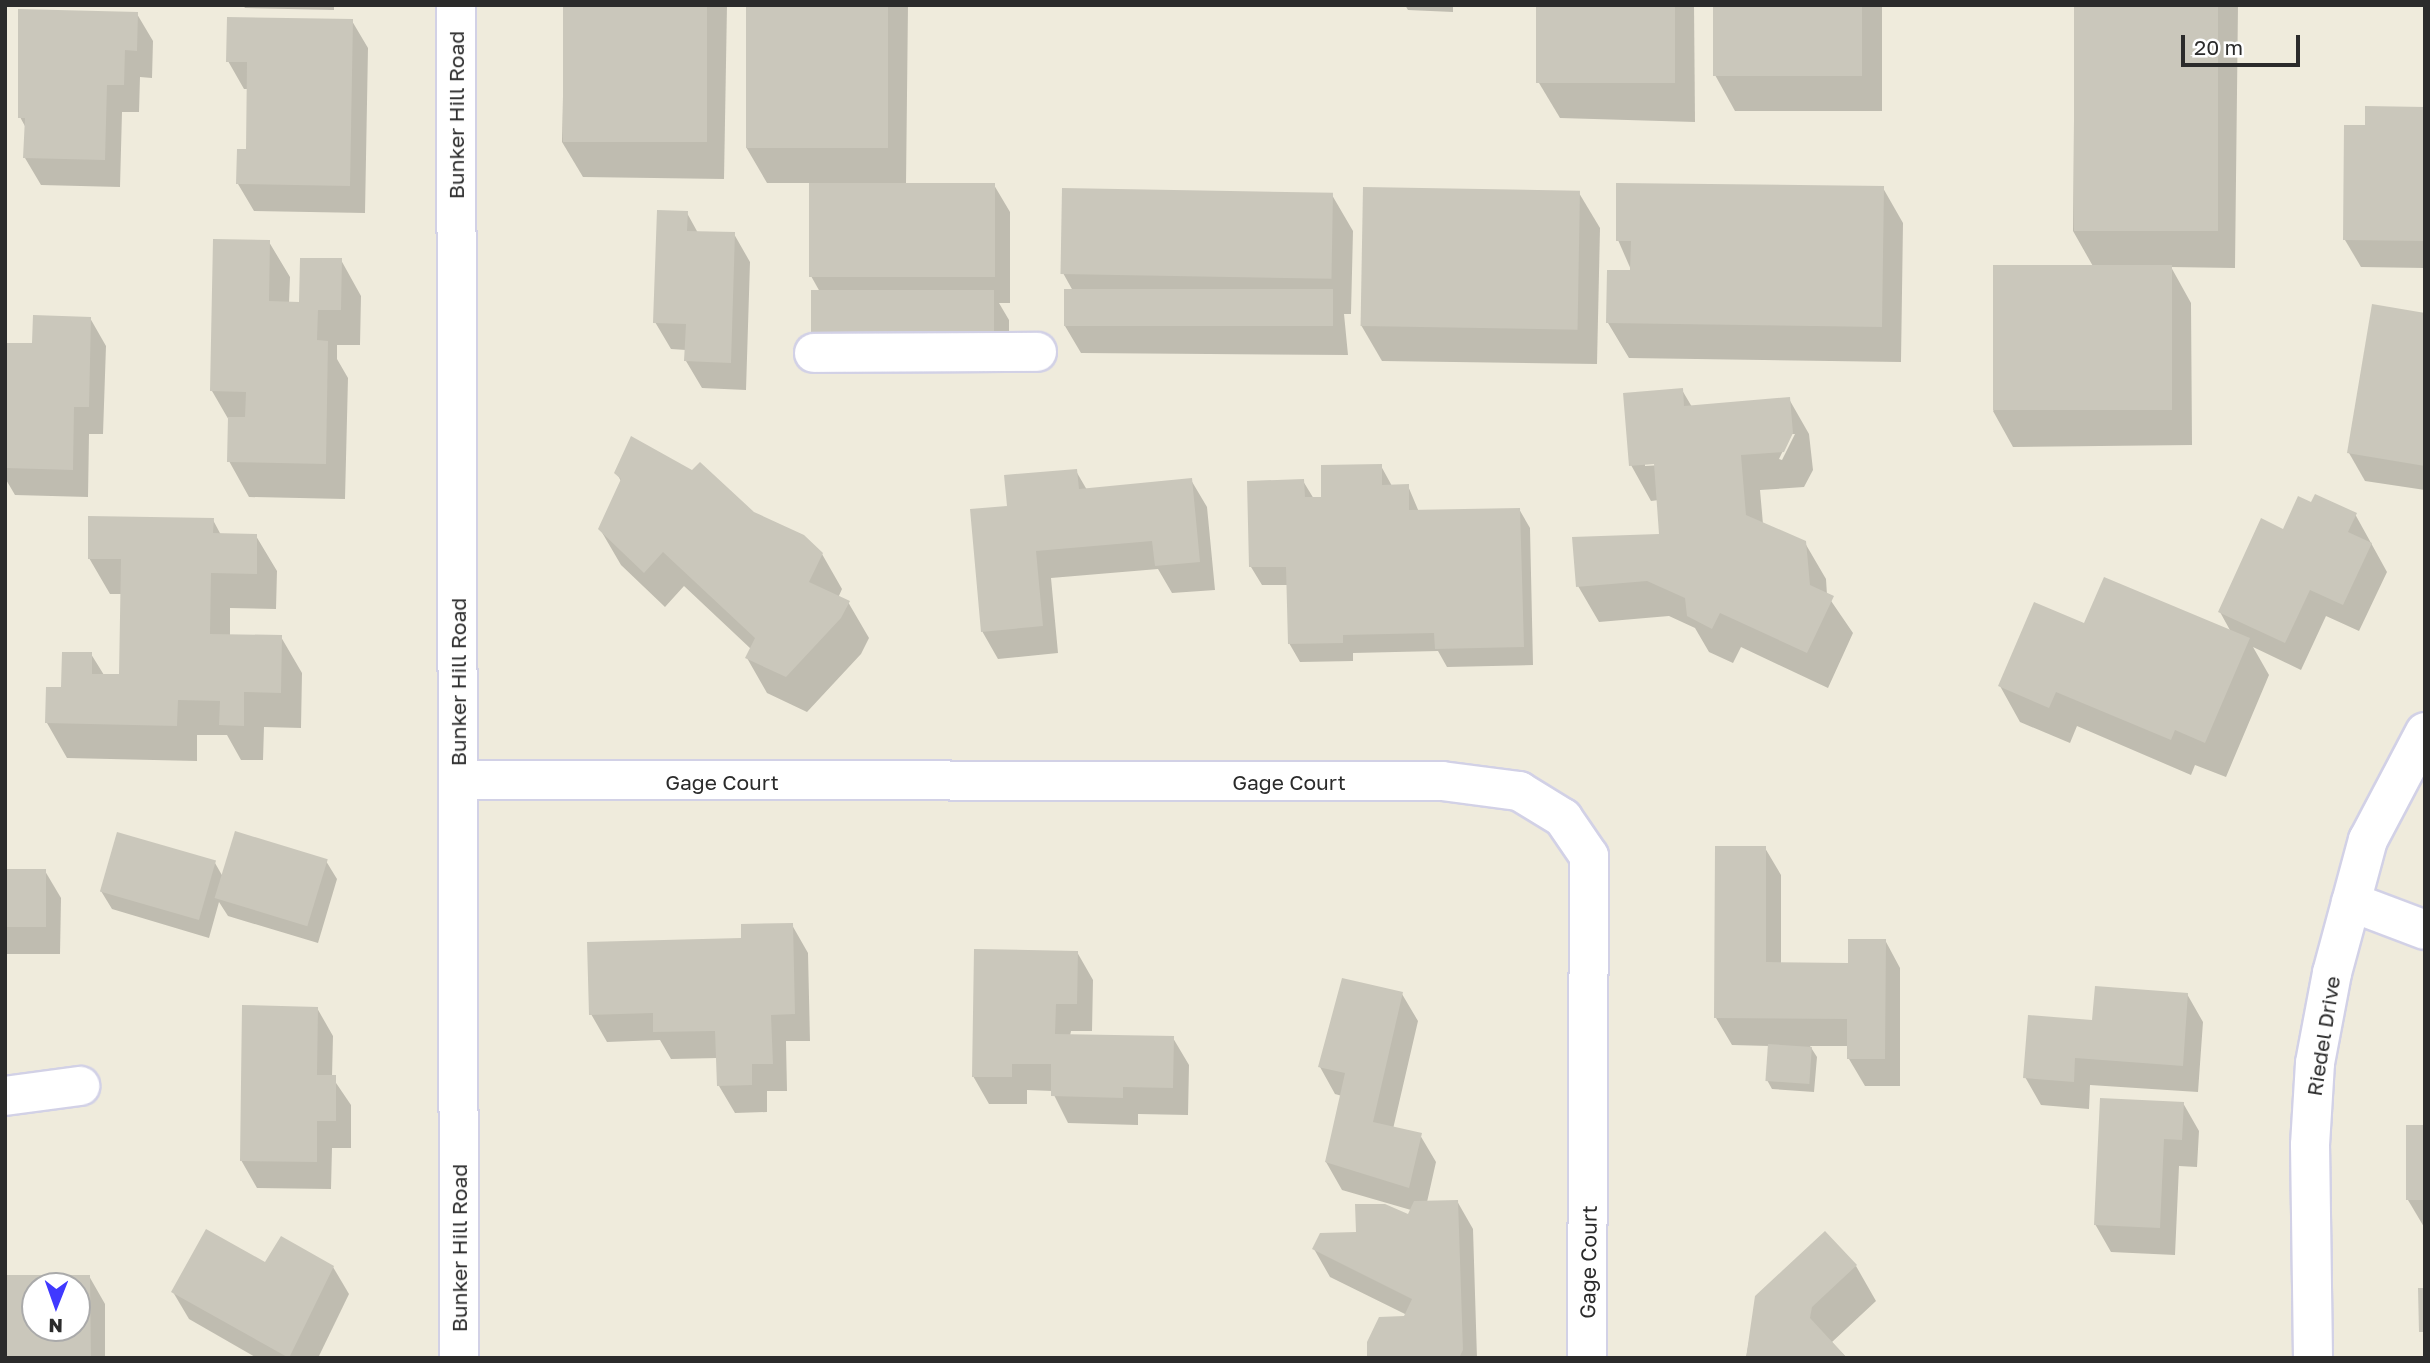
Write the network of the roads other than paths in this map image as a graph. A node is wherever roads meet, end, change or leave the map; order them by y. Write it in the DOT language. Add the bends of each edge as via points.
graph roads {
  1 [pos="456,5"];
  2 [pos="1037,352"];
  3 [pos="814,353"];
  4 [pos="2425,732"];
  5 [pos="458,780"];
  6 [pos="2351,902"];
  7 [pos="2425,930"];
  8 [pos="80,1086"];
  9 [pos="5,1096"];
  10 [pos="459,1358"];
  11 [pos="1587,1358"];
  12 [pos="2314,1358"];
  1 -- 5 [label="street, Bunker Hill Road"];
  2 -- 3 [label="street"];
  4 -- 6 [label="street, Riedel Drive" via="2368,840"];
  5 -- 10 [label="street, Bunker Hill Road"];
  5 -- 11 [label="street, Gage Court" via="1441,781 1519,791 1563,818 1589,856"];
  6 -- 7 [label="street"];
  6 -- 12 [label="street, Riedel Drive" via="2315,1063 2310,1145"];
  8 -- 9 [label="street"];
}
